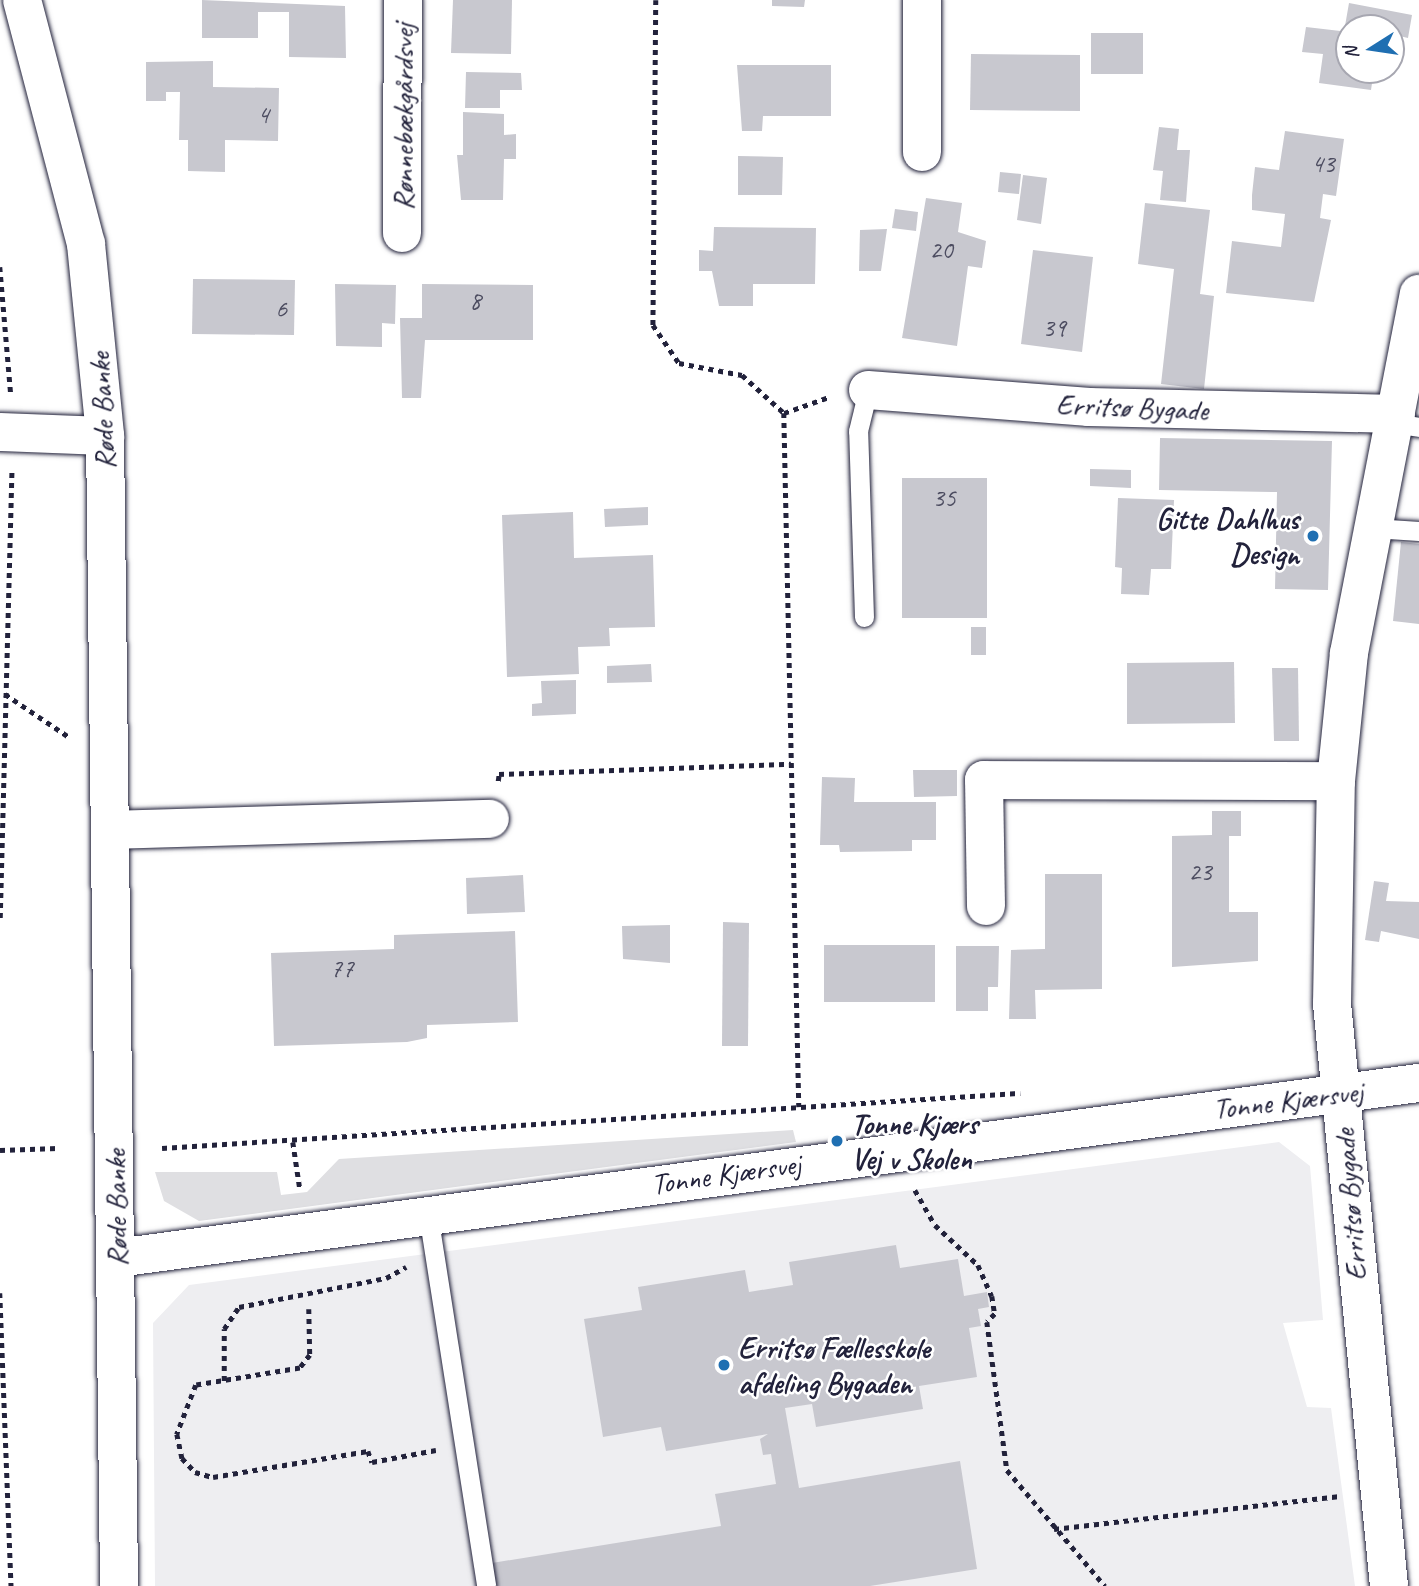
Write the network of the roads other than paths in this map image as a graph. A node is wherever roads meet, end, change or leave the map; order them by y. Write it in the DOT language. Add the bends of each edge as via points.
graph roads {
  1 [pos="22,0"];
  2 [pos="403,0"];
  3 [pos="922,0"];
  4 [pos="922,152"];
  5 [pos="402,233"];
  6 [pos="1417,310"];
  7 [pos="868,390"];
  8 [pos="1403,421"];
  9 [pos="7,433"];
  10 [pos="105,436"];
  11 [pos="1373,528"];
  12 [pos="1419,531"];
  13 [pos="864,617"];
  14 [pos="1336,781"];
  15 [pos="490,819"];
  16 [pos="111,831"];
  17 [pos="986,906"];
  18 [pos="1419,1083"];
  19 [pos="1340,1093"];
  20 [pos="428,1214"];
  21 [pos="117,1258"];
  22 [pos="119,1586"];
  23 [pos="486,1586"];
  24 [pos="1389,1586"];
  1 -- 10 [label="street, Røde Banke" via="86,244"];
  2 -- 5 [label="street, Rønnebækgårdsvej"];
  3 -- 4 [label="street"];
  6 -- 8 [label="street, Erritsø Bygade"];
  7 -- 8 [label="street, Erritsø Bygade" via="1090,407"];
  7 -- 13 [label="lane" via="858,431"];
  8 -- 11 [label="street, Erritsø Bygade"];
  9 -- 10 [label="street"];
  10 -- 16 [label="street, Røde Banke"];
  11 -- 12 [label="lane"];
  11 -- 14 [label="street, Erritsø Bygade" via="1349,653"];
  14 -- 17 [label="street" via="984,780"];
  14 -- 19 [label="street, Erritsø Bygade" via="1332,1004"];
  15 -- 16 [label="street"];
  16 -- 21 [label="street, Røde Banke"];
  18 -- 19 [label="street, Tonne Kjærsvej"];
  19 -- 20 [label="street, Tonne Kjærsvej"];
  19 -- 24 [label="street, Erritsø Bygade" via="1376,1491"];
  20 -- 21 [label="street, Tonne Kjærsvej"];
  20 -- 23 [label="lane"];
  21 -- 22 [label="street, Røde Banke"];
}
